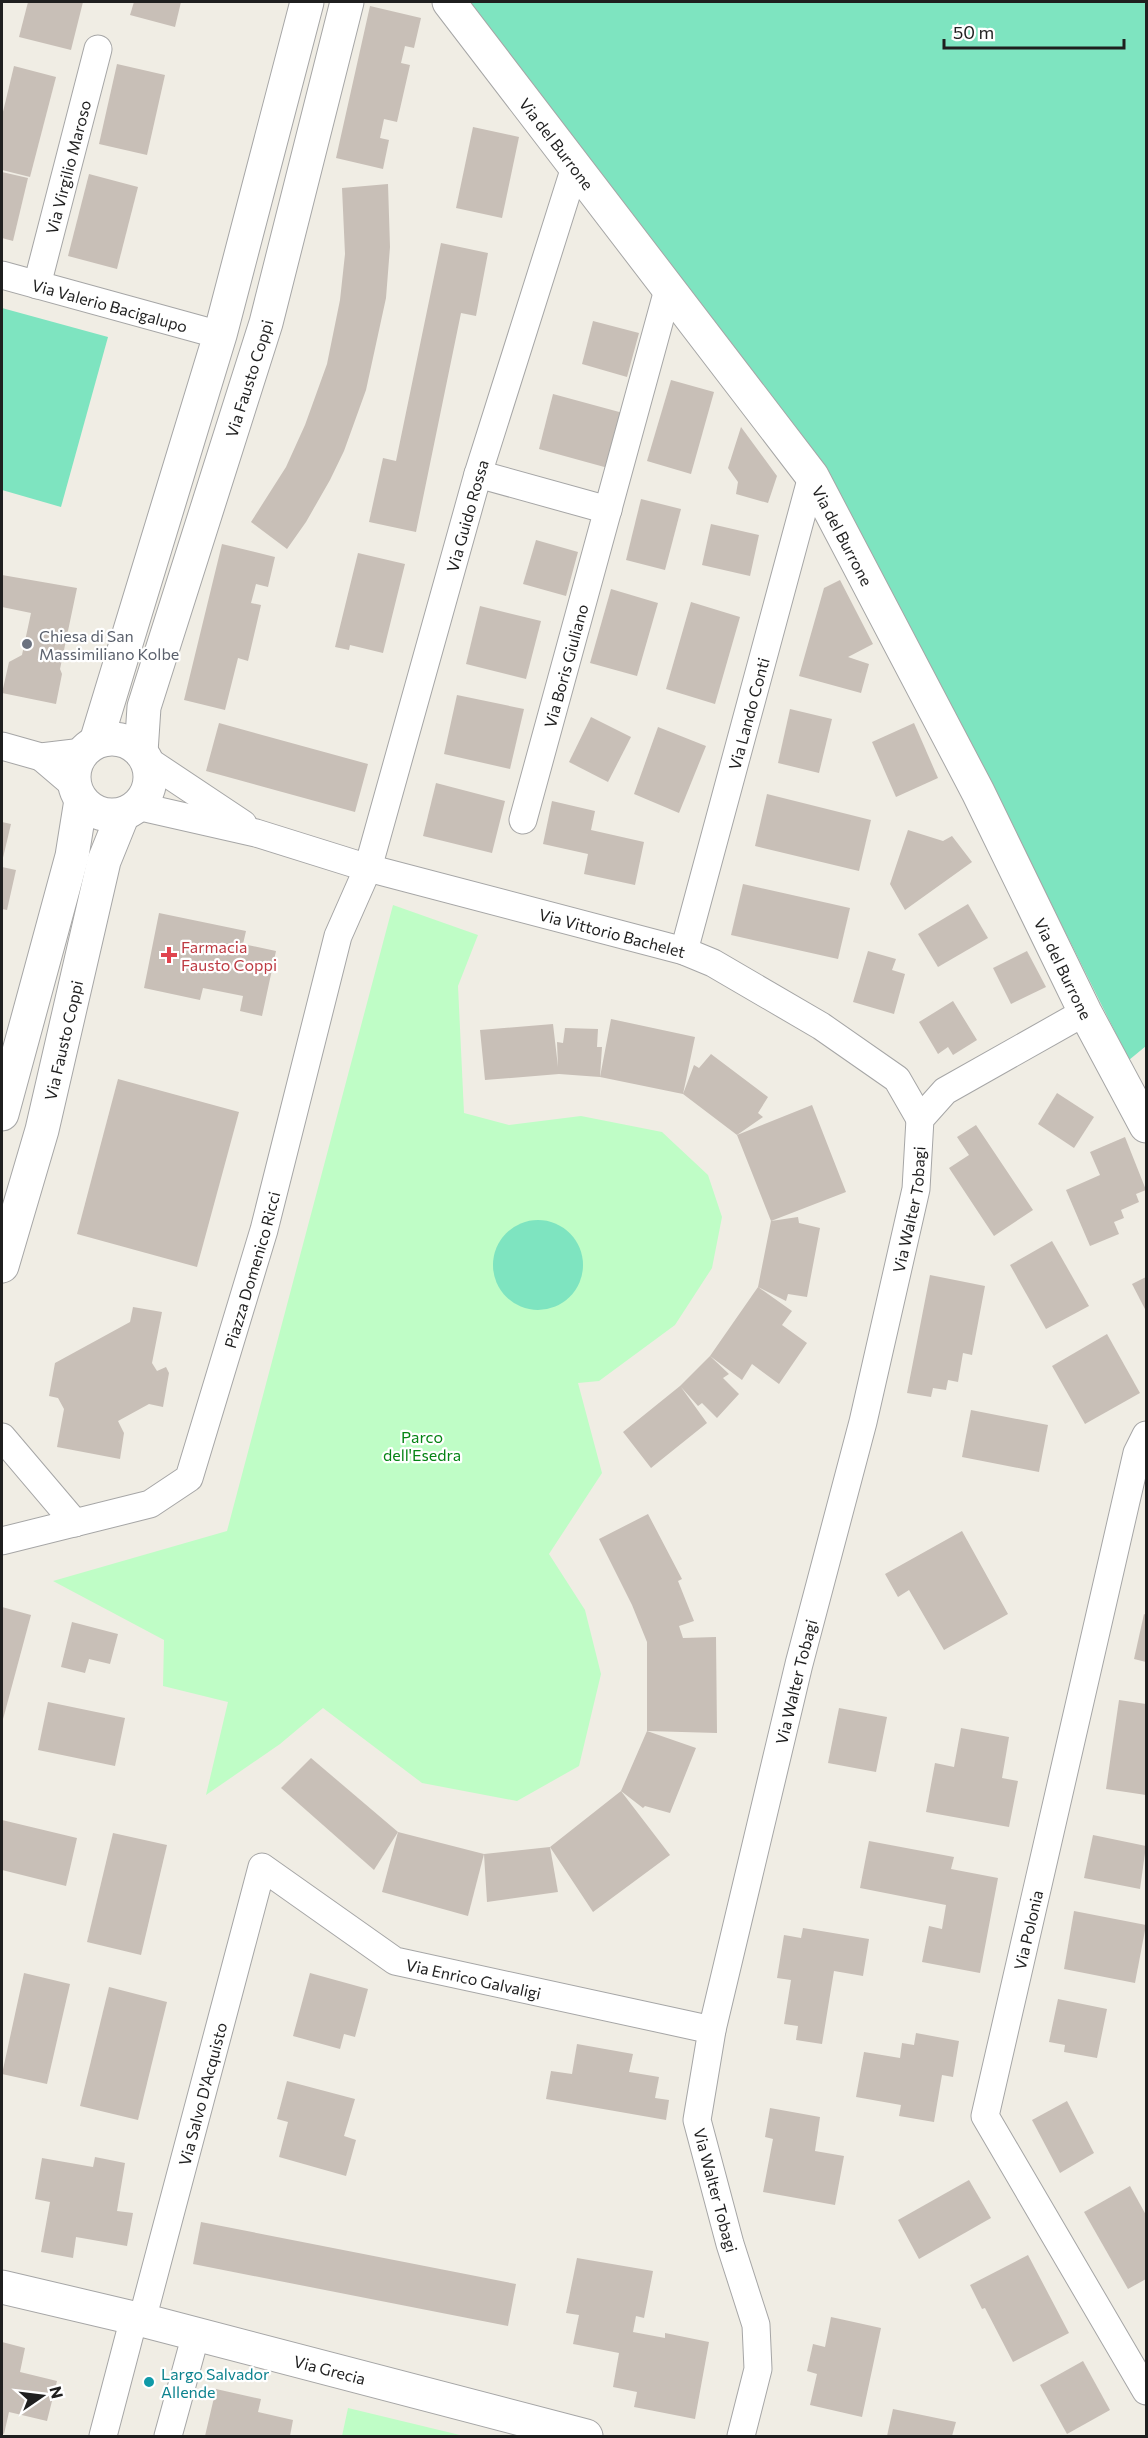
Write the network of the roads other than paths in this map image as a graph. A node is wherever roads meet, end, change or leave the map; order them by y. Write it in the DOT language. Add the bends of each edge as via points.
graph roads {
  1 [pos="307,2"];
  2 [pos="347,2"];
  3 [pos="449,2"];
  4 [pos="98,49"];
  5 [pos="575,167"];
  6 [pos="2,276"];
  7 [pos="37,285"];
  8 [pos="669,286"];
  9 [pos="220,334"];
  10 [pos="478,474"];
  11 [pos="812,476"];
  12 [pos="608,510"];
  13 [pos="2,746"];
  14 [pos="90,747"];
  15 [pos="144,756"];
  16 [pos="41,758"];
  17 [pos="78,793"];
  18 [pos="130,810"];
  19 [pos="523,819"];
  20 [pos="256,833"];
  21 [pos="368,868"];
  22 [pos="684,951"];
  23 [pos="1085,1012"];
  24 [pos="2,1114"];
  25 [pos="920,1119"];
  26 [pos="1146,1126"];
  27 [pos="2,1266"];
  28 [pos="1146,1435"];
  29 [pos="2,1437"];
  30 [pos="75,1523"];
  31 [pos="2,1541"];
  32 [pos="262,1867"];
  33 [pos="712,2030"];
  34 [pos="2,2287"];
  35 [pos="138,2319"];
  36 [pos="196,2334"];
  37 [pos="1146,2391"];
  38 [pos="103,2436"];
  39 [pos="168,2436"];
  40 [pos="586,2436"];
  41 [pos="741,2436"];
  1 -- 9 [label="street"];
  2 -- 15 [label="street, Via Fausto Coppi" via="266,323 144,707"];
  3 -- 5 [label="street, Via del Burrone"];
  4 -- 7 [label="street, Via Virgilio Maroso"];
  5 -- 8 [label="street, Via del Burrone"];
  5 -- 10 [label="street, Via Guido Rossa"];
  6 -- 7 [label="street, Via Valerio Bacigalupo"];
  7 -- 9 [label="street, Via Valerio Bacigalupo"];
  8 -- 11 [label="street, Via del Burrone"];
  8 -- 12 [label="street, Via Boris Giuliano"];
  9 -- 14 [label="street"];
  10 -- 12 [label="street"];
  10 -- 21 [label="street, Via Guido Rossa"];
  11 -- 22 [label="street, Via Lando Conti"];
  11 -- 23 [label="street, Via del Burrone" via="978,792"];
  12 -- 19 [label="street, Via Boris Giuliano"];
  13 -- 16 [label="street"];
  14 -- 15 [label="street" via="108,738 120,739"];
  14 -- 16 [label="street"];
  14 -- 17 [label="street" via="74,774"];
  15 -- 18 [label="street, Via Fausto Coppi" via="149,785"];
  15 -- 20 [label="street, Via Vittorio Bachelet"];
  16 -- 17 [label="street"];
  17 -- 18 [label="street" via="100,813"];
  17 -- 24 [label="street" via="72,856"];
  18 -- 20 [label="street, Via Vittorio Bachelet"];
  18 -- 27 [label="street, Via Fausto Coppi" via="104,861 42,1130"];
  20 -- 21 [label="street, Via Vittorio Bachelet"];
  21 -- 22 [label="street, Via Vittorio Bachelet"];
  21 -- 30 [label="street, Piazza Domenico Ricci" via="338,936 264,1230 189,1478 150,1504"];
  22 -- 25 [label="street, Via Vittorio Bachelet" via="713,963 821,1026 897,1079"];
  23 -- 25 [label="street" via="945,1091"];
  23 -- 26 [label="street, Via del Burrone"];
  25 -- 33 [label="street, Via Walter Tobagi" via="916,1190 863,1422 799,1664"];
  28 -- 37 [label="street, Via Polonia" via="1137,1453 985,2116"];
  29 -- 30 [label="street"];
  30 -- 31 [label="street, Piazza Domenico Ricci"];
  32 -- 33 [label="street, Via Enrico Galvaligi" via="395,1961"];
  32 -- 35 [label="street, Via Salvo D'Acquisto"];
  33 -- 41 [label="street, Via Walter Tobagi" via="697,2120 756,2325 758,2369"];
  34 -- 35 [label="street, Via Grecia"];
  35 -- 36 [label="street, Via Grecia"];
  35 -- 38 [label="street"];
  36 -- 39 [label="street"];
  36 -- 40 [label="street, Via Grecia"];
}
